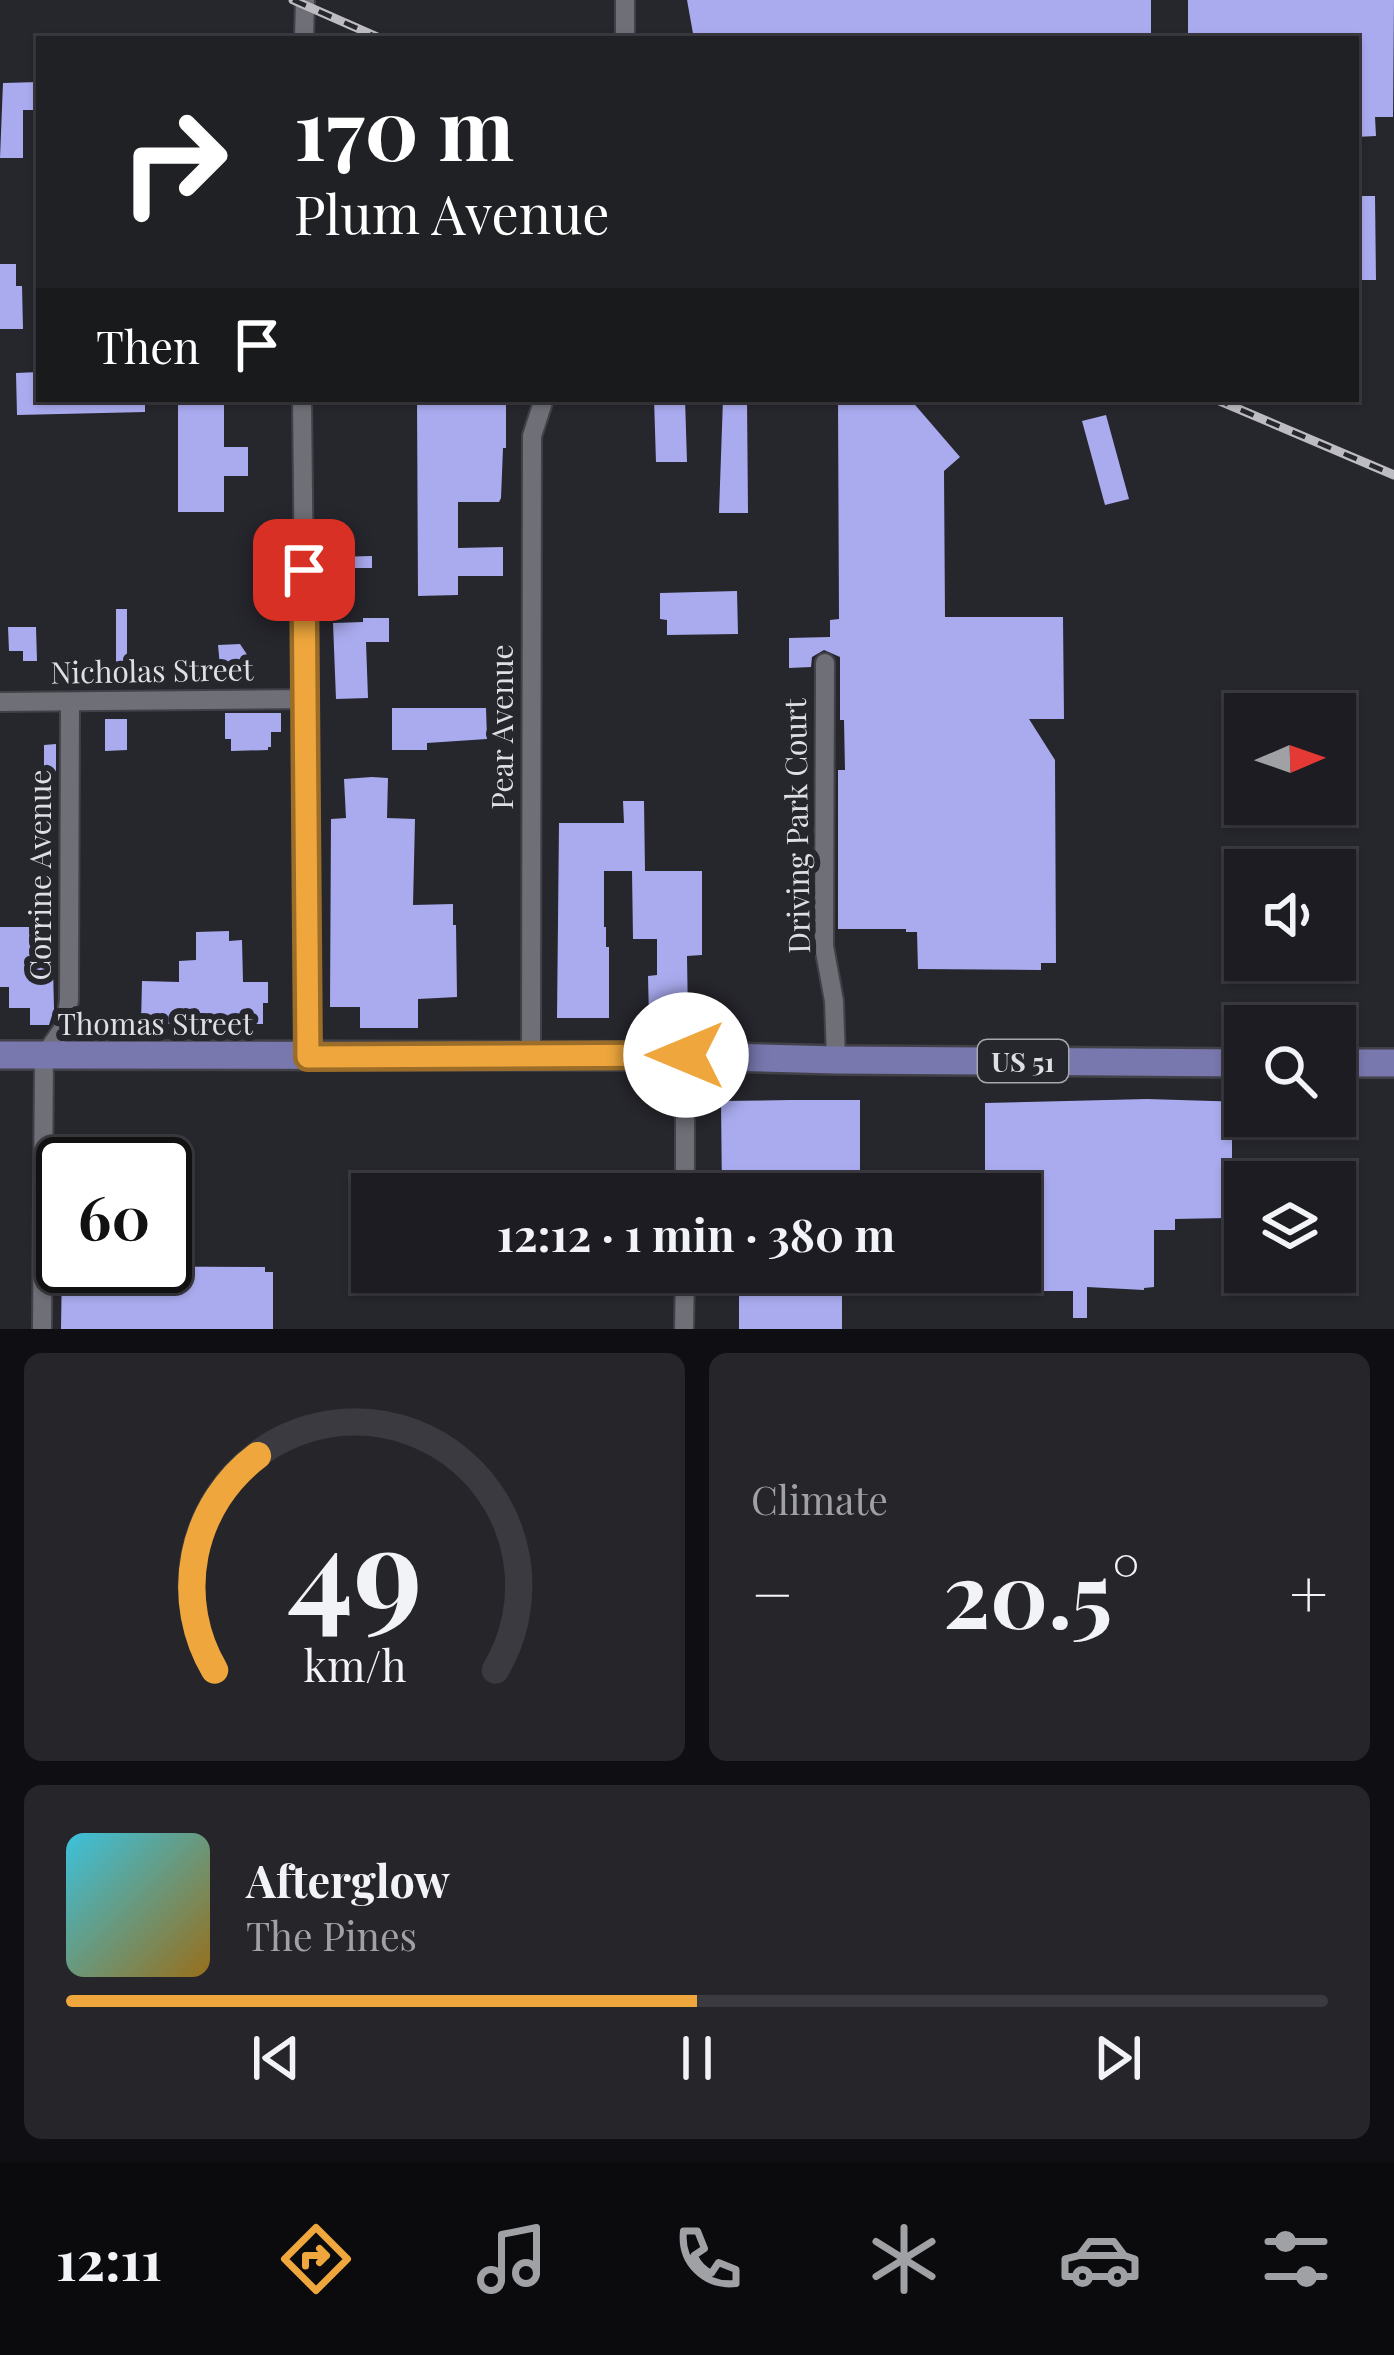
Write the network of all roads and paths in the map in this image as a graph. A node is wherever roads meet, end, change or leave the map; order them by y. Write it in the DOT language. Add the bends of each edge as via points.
graph roads {
  1 [pos="305,0"];
  2 [pos="625,0"];
  3 [pos="304,36"];
  4 [pos="625,36"];
  5 [pos="302,402"];
  6 [pos="543,402"];
  7 [pos="825,663"];
  8 [pos="306,699"];
  9 [pos="0,702"];
  10 [pos="70,702"];
  11 [pos="0,1055"];
  12 [pos="44,1055"];
  13 [pos="686,1055"];
  14 [pos="531,1056"];
  15 [pos="308,1057"];
  16 [pos="836,1060"];
  17 [pos="1224,1063"];
  18 [pos="1356,1063"];
  19 [pos="1394,1064"];
  20 [pos="685,1173"];
  21 [pos="685,1293"];
  22 [pos="42,1329"];
  23 [pos="684,1329"];
  1 -- 3 [label="street"];
  2 -- 4 [label="street"];
  5 -- 8 [label="street"];
  6 -- 14 [label="street, Pear Avenue" via="532,436"];
  7 -- 16 [label="street, Driving Park Court" via="824,946"];
  8 -- 10 [label="street, Nicholas Street"];
  8 -- 15 [label="street"];
  9 -- 10 [label="street, Nicholas Street"];
  10 -- 12 [label="street, Corrine Avenue" via="69,1000 64,1026"];
  11 -- 12 [label="main road, Thomas Street / US 51"];
  12 -- 15 [label="main road, Thomas Street / US 51"];
  12 -- 22 [label="street, Corrine Avenue"];
  13 -- 14 [label="main road, Thomas Street / US 51"];
  13 -- 16 [label="main road, Thomas Street / US 51"];
  13 -- 20 [label="street"];
  14 -- 15 [label="main road, Thomas Street / US 51"];
  16 -- 17 [label="main road, Thomas Street / US 51"];
  18 -- 19 [label="main road"];
  21 -- 23 [label="street"];
}
